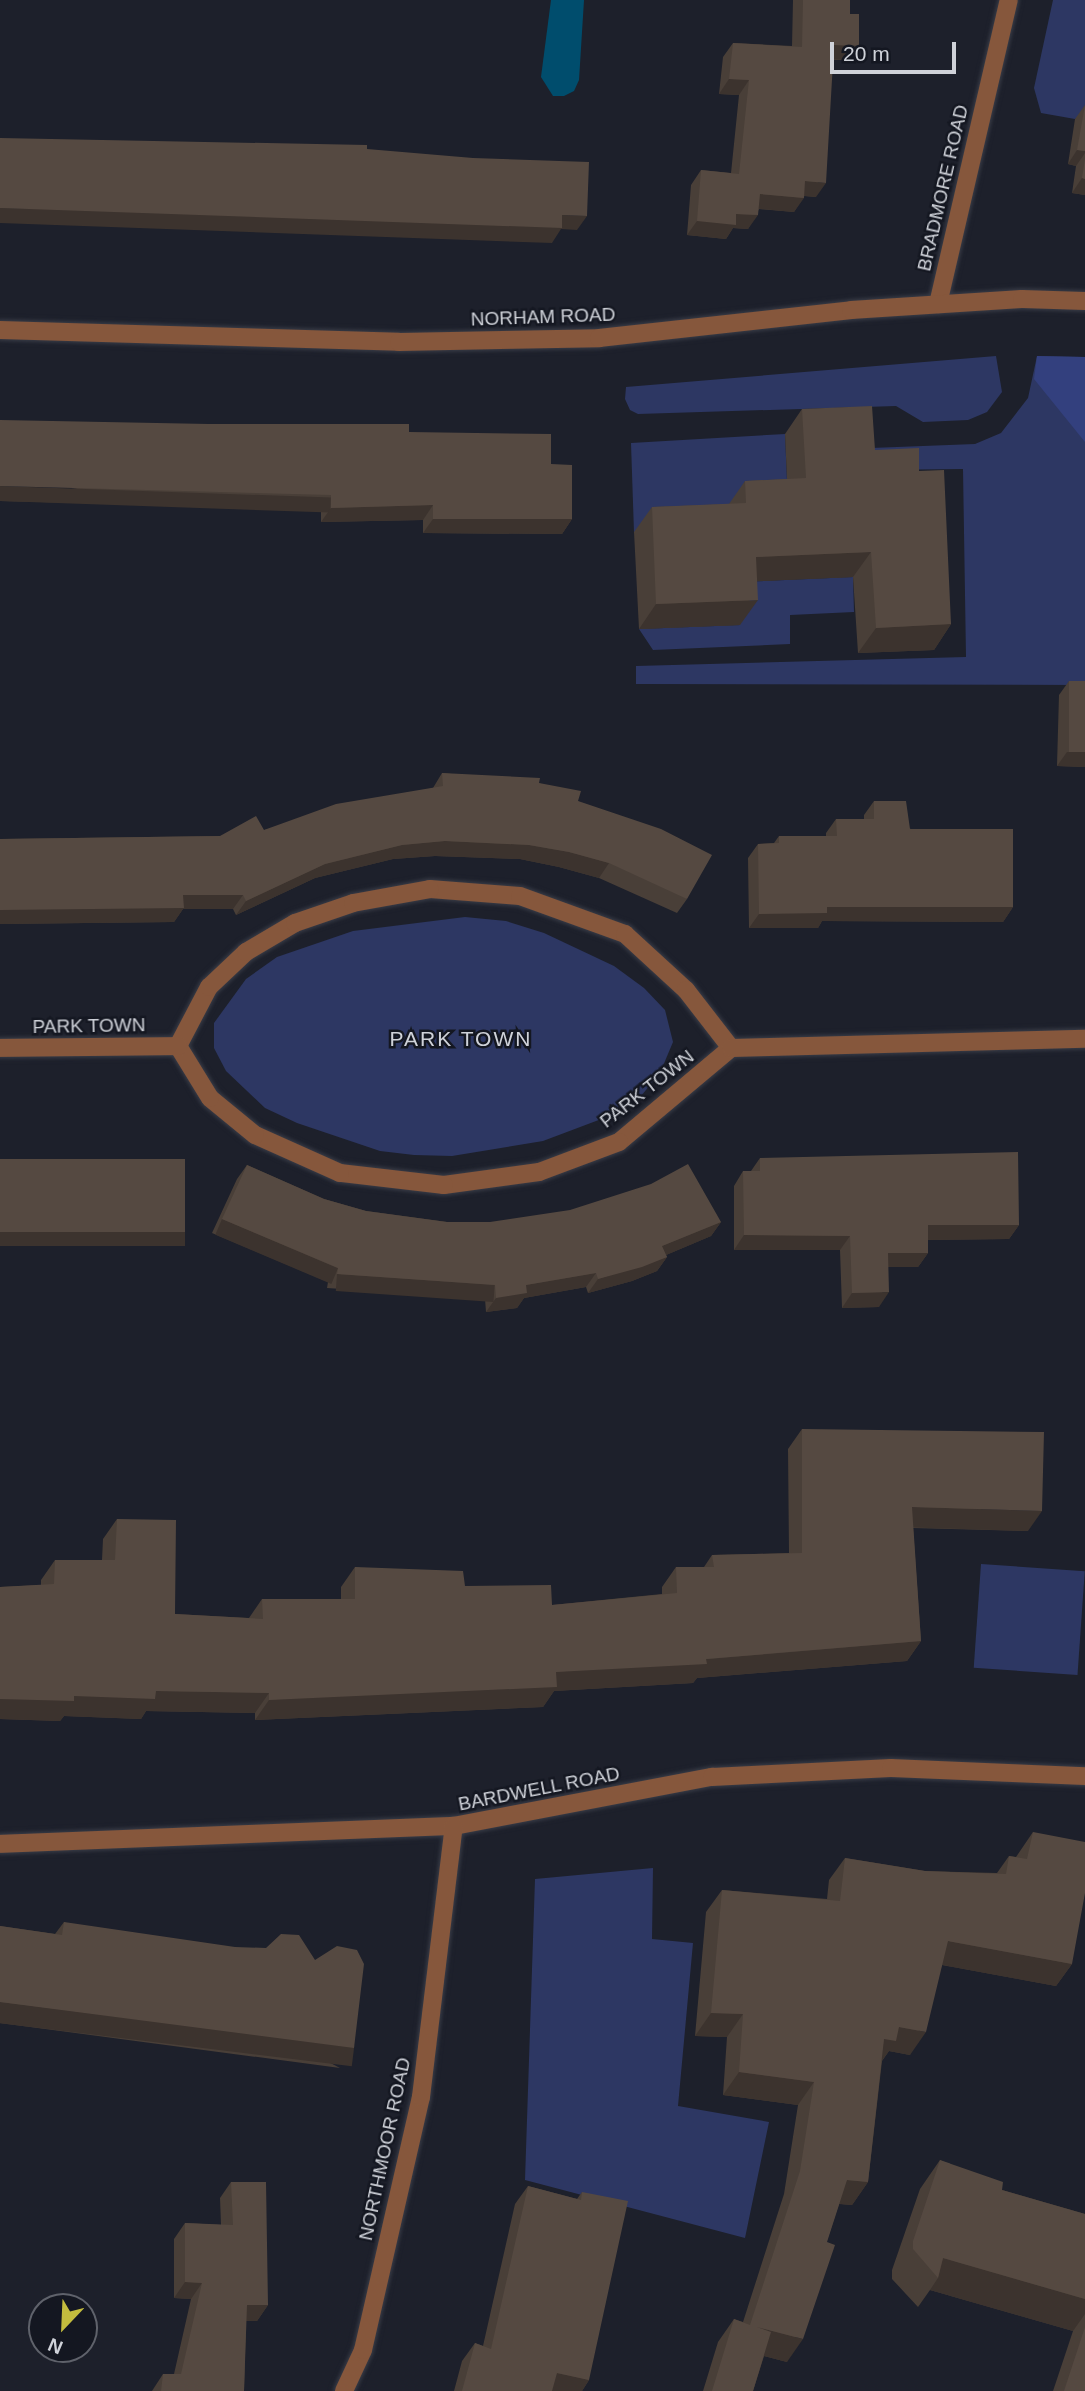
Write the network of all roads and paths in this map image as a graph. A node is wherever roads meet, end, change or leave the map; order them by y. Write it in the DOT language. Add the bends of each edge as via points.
graph roads {
  1 [pos="1009,0"];
  2 [pos="1085,301"];
  3 [pos="938,304"];
  4 [pos="0,330"];
  5 [pos="1085,1039"];
  6 [pos="178,1046"];
  7 [pos="0,1048"];
  8 [pos="731,1048"];
  9 [pos="1085,1776"];
  10 [pos="454,1826"];
  11 [pos="0,1844"];
  12 [pos="344,2391"];
  1 -- 3 [label="street, BRADMORE ROAD"];
  2 -- 3 [label="street, NORHAM ROAD"];
  3 -- 4 [label="street, NORHAM ROAD" via="599,338 399,342"];
  5 -- 8 [label="street"];
  6 -- 7 [label="street, PARK TOWN"];
  6 -- 8 [label="street, PARK TOWN" via="209,1098 255,1135 340,1173 444,1185 539,1172 619,1142"];
  6 -- 8 [label="street" via="209,987 246,952 295,923 341,907 430,889 520,896 625,934 686,990"];
  9 -- 10 [label="street, BARDWELL ROAD" via="891,1768 712,1777"];
  10 -- 11 [label="street, BARDWELL ROAD"];
  10 -- 12 [label="street, NORTHMOOR ROAD" via="421,2097 363,2350"];
}
